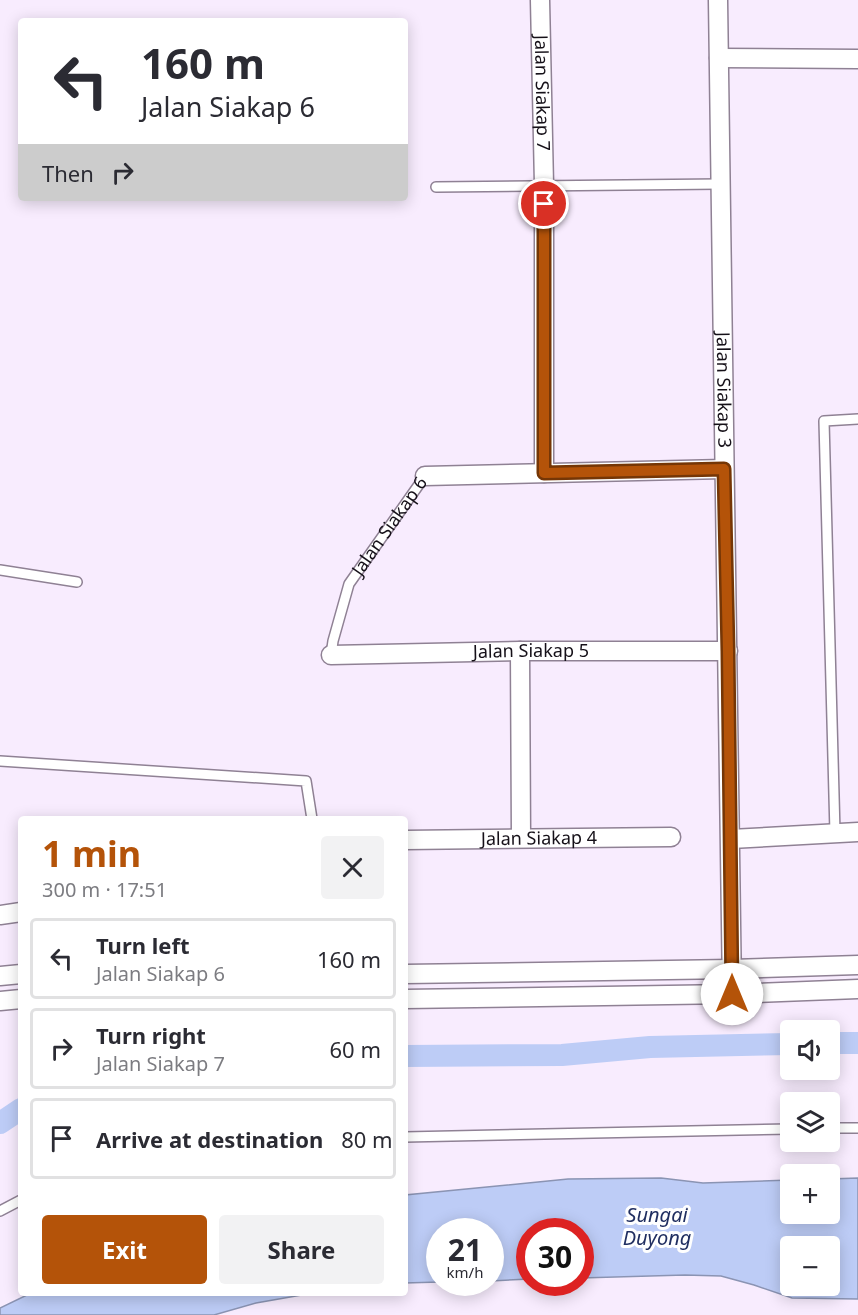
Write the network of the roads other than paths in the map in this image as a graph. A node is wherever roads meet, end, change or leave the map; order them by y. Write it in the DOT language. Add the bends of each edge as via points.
graph roads {
  1 [pos="540,0"];
  2 [pos="718,0"];
  3 [pos="719,58"];
  4 [pos="858,58"];
  5 [pos="720,184"];
  6 [pos="544,185"];
  7 [pos="436,187"];
  8 [pos="858,419"];
  9 [pos="724,469"];
  10 [pos="544,473"];
  11 [pos="425,476"];
  12 [pos="0,570"];
  13 [pos="77,582"];
  14 [pos="520,651"];
  15 [pos="728,651"];
  16 [pos="332,655"];
  17 [pos="0,761"];
  18 [pos="312,816"];
  19 [pos="858,832"];
  20 [pos="835,833"];
  21 [pos="671,837"];
  22 [pos="521,838"];
  23 [pos="731,838"];
  24 [pos="408,840"];
  25 [pos="18,912"];
  26 [pos="0,915"];
  27 [pos="858,965"];
  28 [pos="732,969"];
  29 [pos="18,974"];
  30 [pos="408,974"];
  31 [pos="0,976"];
  32 [pos="858,989"];
  33 [pos="732,994"];
  34 [pos="18,999"];
  35 [pos="408,999"];
  36 [pos="0,1001"];
  37 [pos="840,1128"];
  38 [pos="858,1128"];
  39 [pos="780,1129"];
  40 [pos="408,1137"];
  41 [pos="18,1202"];
  42 [pos="0,1211"];
  1 -- 6 [label="street, Jalan Siakap 7"];
  2 -- 3 [label="street, Jalan Siakap 3"];
  3 -- 4 [label="street"];
  3 -- 5 [label="street, Jalan Siakap 3"];
  5 -- 6 [label="lane"];
  5 -- 9 [label="street, Jalan Siakap 3"];
  6 -- 7 [label="lane"];
  6 -- 10 [label="street, Jalan Siakap 7"];
  8 -- 20 [label="lane" via="824,421"];
  9 -- 10 [label="street, Jalan Siakap 6"];
  9 -- 15 [label="street, Jalan Siakap 3"];
  10 -- 11 [label="street, Jalan Siakap 6"];
  11 -- 16 [label="lane, Jalan Siakap 6" via="349,585"];
  12 -- 13 [label="lane"];
  14 -- 15 [label="street, Jalan Siakap 5"];
  14 -- 16 [label="street, Jalan Siakap 5"];
  14 -- 22 [label="street"];
  15 -- 23 [label="street, Jalan Siakap 3"];
  17 -- 18 [label="lane" via="306,780"];
  19 -- 20 [label="street"];
  20 -- 23 [label="street"];
  21 -- 22 [label="street, Jalan Siakap 4"];
  22 -- 24 [label="street, Jalan Siakap 4"];
  23 -- 28 [label="street, Jalan Siakap 3"];
  25 -- 26 [label="street"];
  27 -- 28 [label="street"];
  28 -- 30 [label="street"];
  28 -- 33 [label="street, Jalan Siakap 3"];
  29 -- 31 [label="street"];
  32 -- 33 [label="street"];
  33 -- 35 [label="street"];
  34 -- 36 [label="street"];
  37 -- 38 [label="lane"];
  39 -- 40 [label="lane"];
  41 -- 42 [label="lane"];
}
